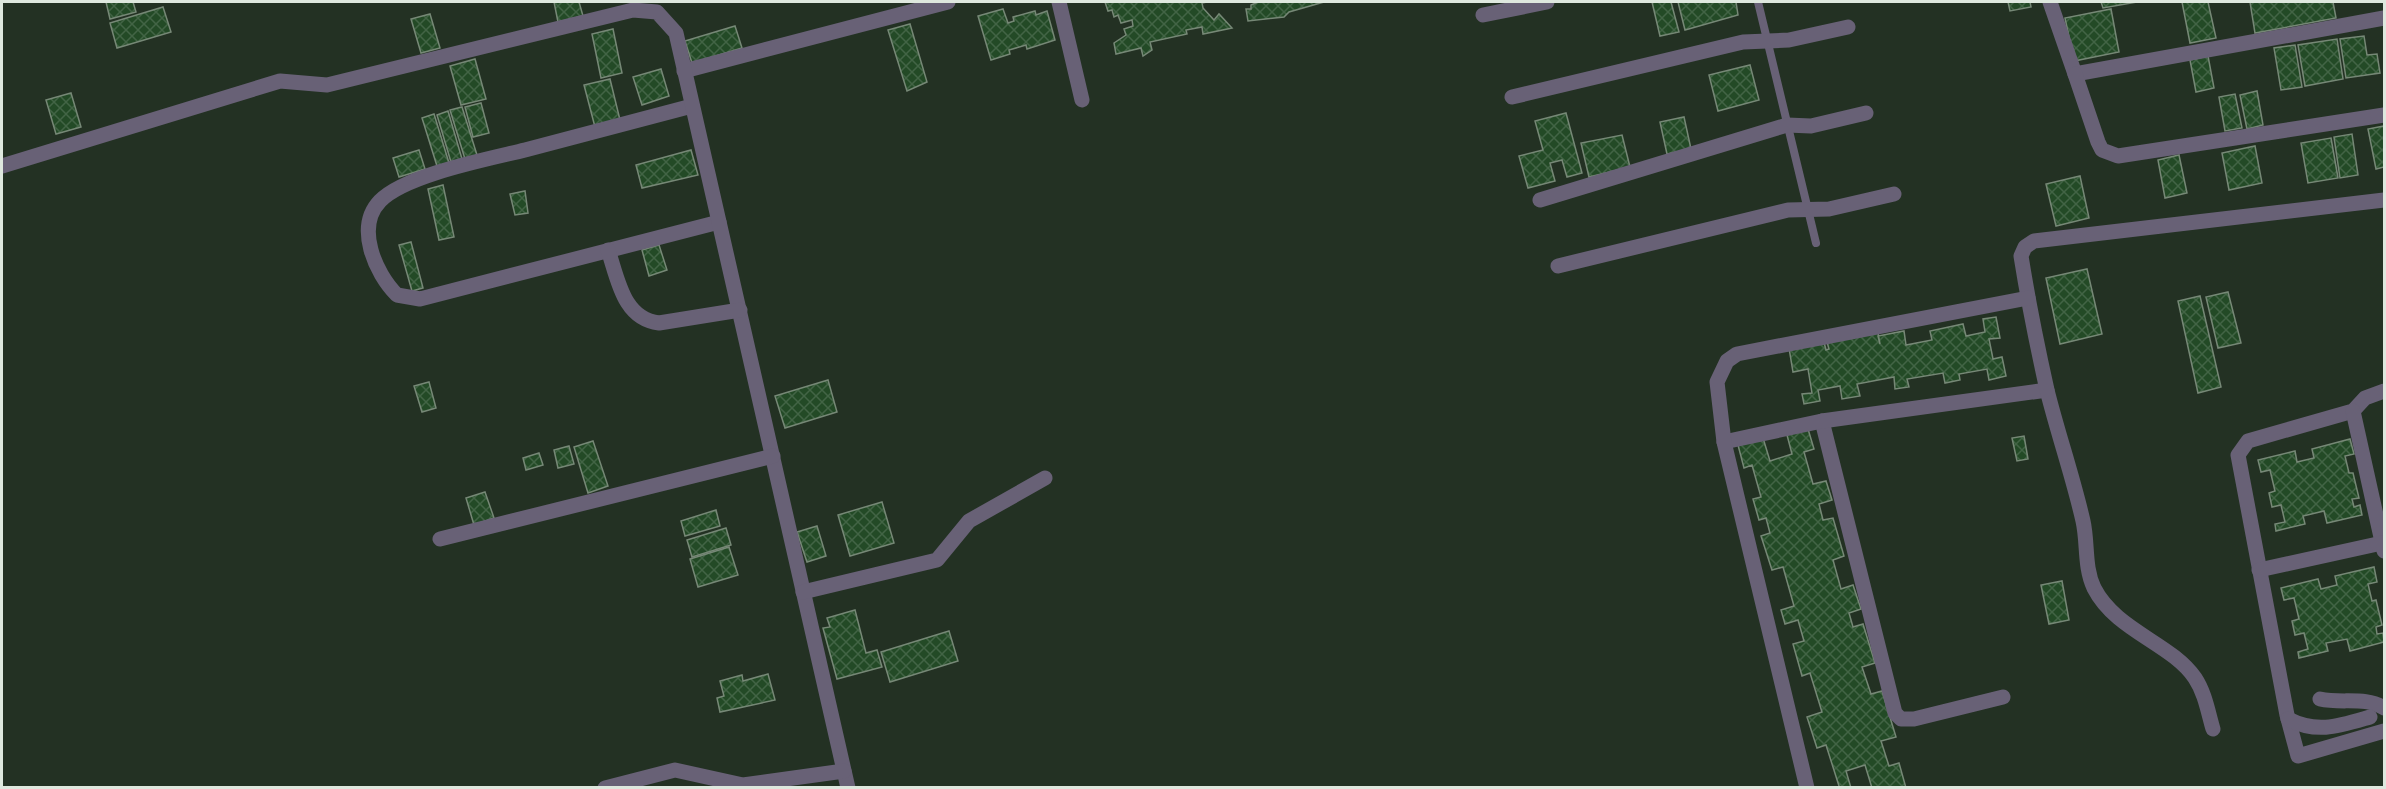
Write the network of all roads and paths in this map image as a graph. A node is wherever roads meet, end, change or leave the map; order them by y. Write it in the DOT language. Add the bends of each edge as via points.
graph roads {
  1 [pos="948,2"];
  2 [pos="1059,2"];
  3 [pos="1547,2"];
  4 [pos="1758,2"];
  5 [pos="2050,2"];
  6 [pos="1484,15"];
  7 [pos="2385,18"];
  8 [pos="1848,27"];
  9 [pos="1767,41"];
  10 [pos="684,71"];
  11 [pos="2076,74"];
  12 [pos="1512,97"];
  13 [pos="1082,100"];
  14 [pos="692,106"];
  15 [pos="1866,113"];
  16 [pos="2385,114"];
  17 [pos="1787,125"];
  18 [pos="2,166"];
  19 [pos="1894,194"];
  20 [pos="1540,200"];
  21 [pos="2385,200"];
  22 [pos="1807,208"];
  23 [pos="719,222"];
  24 [pos="1816,243"];
  25 [pos="608,250"];
  26 [pos="1558,266"];
  27 [pos="2028,298"];
  28 [pos="740,310"];
  29 [pos="2047,390"];
  30 [pos="2385,391"];
  31 [pos="2353,411"];
  32 [pos="1822,420"];
  33 [pos="1724,442"];
  34 [pos="773,456"];
  35 [pos="1045,478"];
  36 [pos="440,539"];
  37 [pos="2384,547"];
  38 [pos="2259,570"];
  39 [pos="803,592"];
  40 [pos="2003,697"];
  41 [pos="2320,699"];
  42 [pos="2385,708"];
  43 [pos="2370,717"];
  44 [pos="2288,719"];
  45 [pos="2213,729"];
  46 [pos="2385,732"];
  47 [pos="844,771"];
  48 [pos="605,788"];
  49 [pos="848,788"];
  50 [pos="1807,788"];
  1 -- 10 [label="street"];
  2 -- 13 [label="street"];
  3 -- 6 [label="street"];
  4 -- 9 [label="lane"];
  5 -- 11 [label="street"];
  7 -- 11 [label="street"];
  8 -- 9 [label="street"];
  9 -- 12 [label="street" via="1743,42"];
  9 -- 17 [label="lane"];
  10 -- 14 [label="street"];
  10 -- 18 [label="street" via="675,33 666,19 657,12 633,10 345,82 327,85 280,81"];
  11 -- 16 [label="street" via="2102,150 2118,156"];
  14 -- 23 [label="street"];
  14 -- 25 [label="street" via="449,169 387,194 378,202 369,221 372,255 380,274 397,295 408,298"];
  15 -- 17 [label="street" via="1810,126"];
  17 -- 20 [label="street"];
  17 -- 22 [label="lane"];
  19 -- 22 [label="street" via="1829,209"];
  21 -- 27 [label="street" via="2034,241 2021,256"];
  22 -- 24 [label="lane"];
  22 -- 26 [label="street"];
  23 -- 25 [label="street"];
  23 -- 28 [label="street"];
  25 -- 28 [label="street" via="630,309 649,322"];
  27 -- 29 [label="street"];
  27 -- 33 [label="street" via="1737,354 1727,361 1717,382"];
  28 -- 34 [label="street"];
  29 -- 32 [label="street"];
  29 -- 45 [label="street" via="2084,522 2088,566 2095,588 2105,604 2134,631 2181,663 2194,677"];
  30 -- 31 [label="street" via="2365,398"];
  31 -- 37 [label="street"];
  31 -- 38 [label="street" via="2242,446 2238,467"];
  32 -- 33 [label="street"];
  32 -- 40 [label="street" via="1895,713 1901,719 1914,719"];
  33 -- 50 [label="street"];
  34 -- 36 [label="street"];
  34 -- 39 [label="street"];
  35 -- 39 [label="street" via="969,521 937,560"];
  37 -- 38 [label="street"];
  38 -- 44 [label="street"];
  39 -- 47 [label="street"];
  41 -- 42 [label="street" via="2336,703 2366,701"];
  43 -- 44 [label="street" via="2330,729 2314,729"];
  44 -- 46 [label="street" via="2298,756"];
  47 -- 48 [label="street" via="743,785 675,770"];
  47 -- 49 [label="street"];
}
